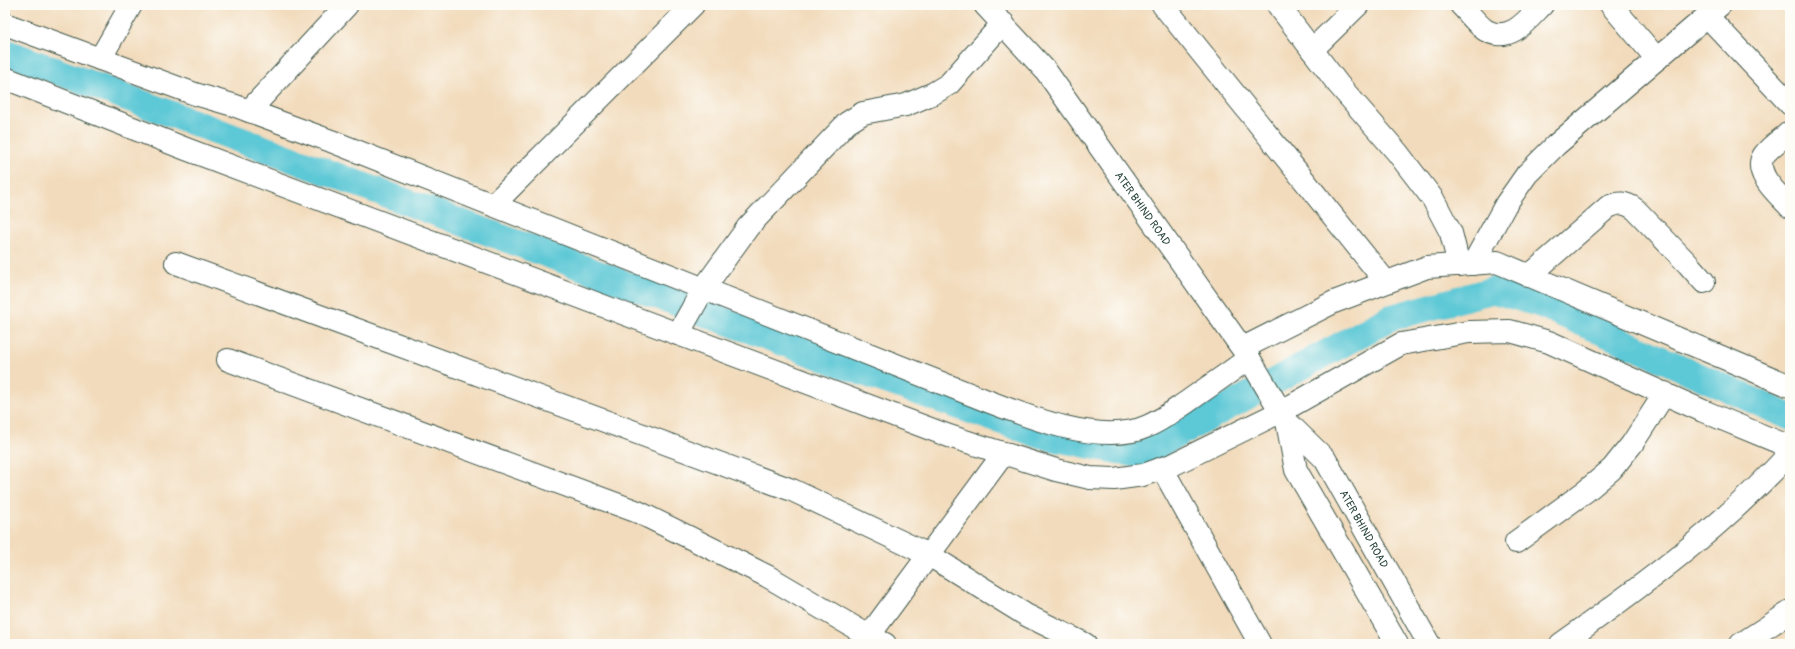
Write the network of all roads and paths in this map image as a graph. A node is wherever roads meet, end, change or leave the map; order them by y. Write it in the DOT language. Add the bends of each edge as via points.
graph roads {
  1 [pos="131,5"];
  2 [pos="347,5"];
  3 [pos="693,5"];
  4 [pos="985,5"];
  5 [pos="1163,5"];
  6 [pos="1278,5"];
  7 [pos="1358,5"];
  8 [pos="1461,5"];
  9 [pos="1542,5"];
  10 [pos="1611,5"];
  11 [pos="1714,11"];
  12 [pos="1003,23"];
  13 [pos="5,24"];
  14 [pos="1312,50"];
  15 [pos="100,59"];
  16 [pos="1657,59"];
  17 [pos="5,78"];
  18 [pos="1790,104"];
  19 [pos="249,111"];
  20 [pos="1790,132"];
  21 [pos="493,205"];
  22 [pos="1790,207"];
  23 [pos="176,263"];
  24 [pos="1466,264"];
  25 [pos="1529,276"];
  26 [pos="1386,282"];
  27 [pos="1704,282"];
  28 [pos="704,288"];
  29 [pos="678,334"];
  30 [pos="1250,359"];
  31 [pos="228,360"];
  32 [pos="1790,386"];
  33 [pos="1665,393"];
  34 [pos="1283,414"];
  35 [pos="1790,447"];
  36 [pos="1004,453"];
  37 [pos="1790,453"];
  38 [pos="1162,468"];
  39 [pos="1516,542"];
  40 [pos="929,555"];
  41 [pos="1790,612"];
  42 [pos="872,641"];
  43 [pos="1570,642"];
  44 [pos="1085,644"];
  45 [pos="1260,644"];
  46 [pos="1397,644"];
  47 [pos="1429,644"];
  48 [pos="1741,644"];
  1 -- 15 [label="main road"];
  2 -- 19 [label="main road"];
  3 -- 21 [label="main road"];
  4 -- 12 [label="main road, ATER BHIND ROAD"];
  5 -- 26 [label="main road"];
  6 -- 14 [label="main road"];
  7 -- 14 [label="main road"];
  8 -- 9 [label="main road" via="1486,31 1497,34 1510,33 1521,27"];
  10 -- 16 [label="main road"];
  11 -- 16 [label="main road"];
  11 -- 18 [label="main road"];
  12 -- 28 [label="main road" via="949,84 906,105 863,113 847,123 748,227"];
  12 -- 30 [label="main road, ATER BHIND ROAD" via="1046,71"];
  13 -- 15 [label="main road"];
  14 -- 24 [label="main road" via="1433,199"];
  15 -- 19 [label="main road"];
  16 -- 24 [label="main road" via="1556,145 1527,174"];
  17 -- 29 [label="main road" via="186,149"];
  19 -- 21 [label="main road"];
  20 -- 22 [label="main road" via="1765,153 1760,161 1760,168"];
  21 -- 28 [label="main road"];
  23 -- 40 [label="main road" via="792,490"];
  24 -- 25 [label="main road" via="1497,262"];
  24 -- 26 [label="main road" via="1427,267"];
  25 -- 27 [label="main road" via="1608,207 1618,203 1627,204 1635,209"];
  25 -- 32 [label="main road"];
  26 -- 30 [label="main road" via="1334,302"];
  28 -- 29 [label="main road"];
  28 -- 30 [label="main road" via="1022,414 1054,424 1107,433 1126,433 1148,426 1167,416"];
  29 -- 36 [label="main road" via="949,436"];
  30 -- 34 [label="main road, ATER BHIND ROAD"];
  31 -- 42 [label="main road" via="638,512 767,576 815,603"];
  33 -- 34 [label="main road" via="1549,342 1510,331 1469,332 1401,344"];
  33 -- 35 [label="main road"];
  33 -- 39 [label="main road" via="1632,444 1612,469"];
  34 -- 38 [label="main road"];
  34 -- 46 [label="main road, ATER BHIND ROAD" via="1296,470"];
  34 -- 47 [label="main road, ATER BHIND ROAD" via="1325,459"];
  36 -- 38 [label="main road" via="1090,478 1114,479 1144,475"];
  36 -- 40 [label="main road"];
  37 -- 43 [label="main road" via="1733,512"];
  38 -- 45 [label="main road"];
  40 -- 42 [label="main road"];
  40 -- 44 [label="main road" via="1026,615"];
  41 -- 48 [label="main road"];
}
